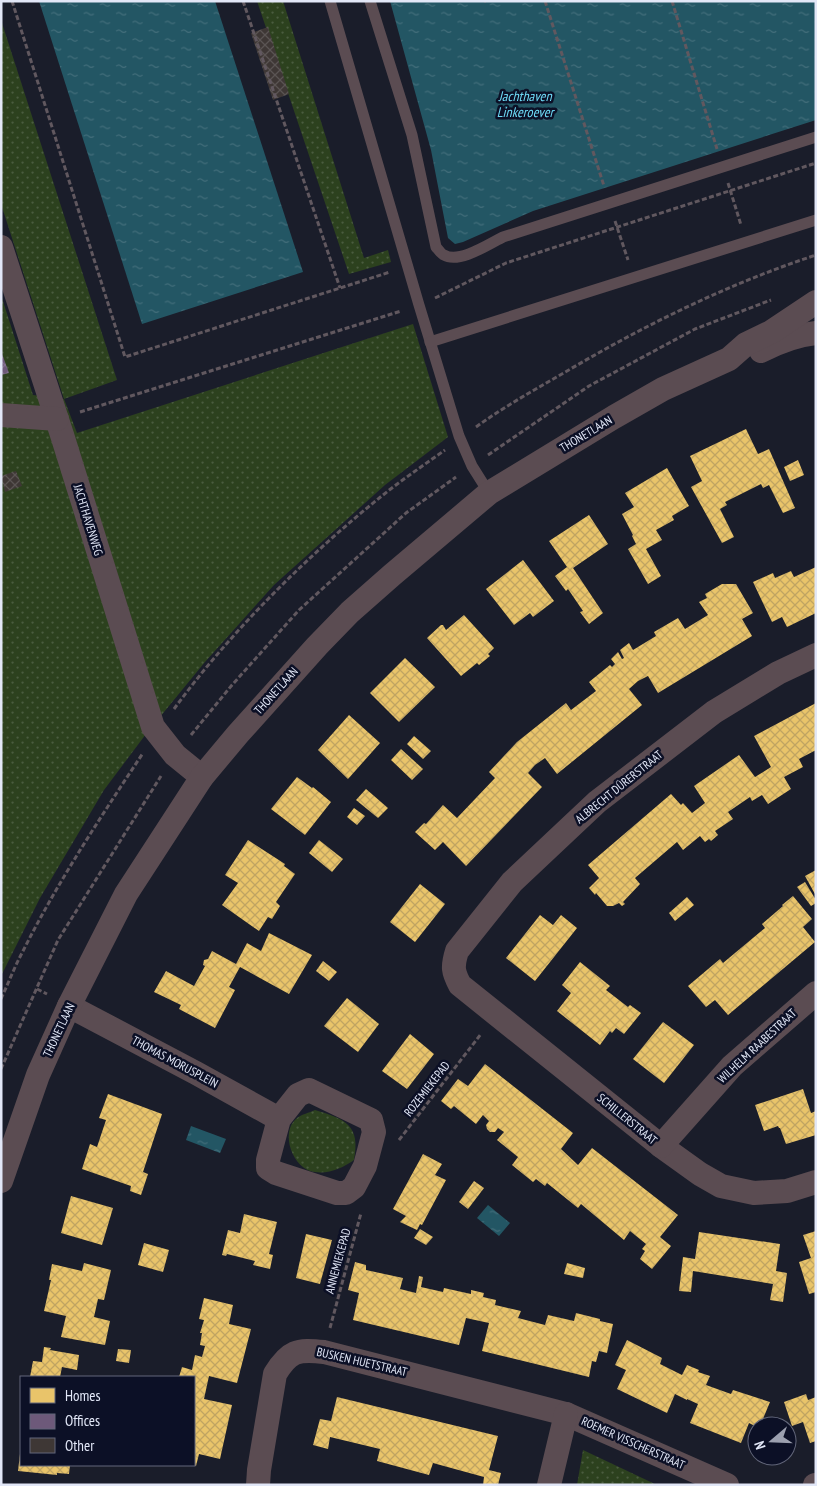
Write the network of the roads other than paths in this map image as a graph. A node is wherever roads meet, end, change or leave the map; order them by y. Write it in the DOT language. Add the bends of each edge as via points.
graph roads {
  1 [pos="330,1"];
  2 [pos="370,1"];
  3 [pos="816,137"];
  4 [pos="816,220"];
  5 [pos="1,247"];
  6 [pos="816,302"];
  7 [pos="816,333"];
  8 [pos="430,342"];
  9 [pos="729,359"];
  10 [pos="1,415"];
  11 [pos="57,419"];
  12 [pos="489,494"];
  13 [pos="816,656"];
  14 [pos="202,777"];
  15 [pos="460,986"];
  16 [pos="816,994"];
  17 [pos="69,1006"];
  18 [pos="279,1119"];
  19 [pos="661,1146"];
  20 [pos="1,1180"];
  21 [pos="816,1182"];
  22 [pos="566,1414"];
  23 [pos="258,1485"];
  24 [pos="549,1485"];
  25 [pos="727,1485"];
  1 -- 8 [label="lane"];
  2 -- 3 [label="lane" via="412,135 436,247 445,256 456,258 470,254 503,237"];
  4 -- 8 [label="lane"];
  5 -- 11 [label="street, JACHTHAVENWEG"];
  6 -- 9 [label="street, THONETLAAN" via="771,332 746,344"];
  7 -- 9 [label="street, THONETLAAN" via="776,343 752,356"];
  8 -- 12 [label="lane" via="459,436"];
  9 -- 12 [label="street, THONETLAAN" via="663,389"];
  10 -- 11 [label="street"];
  11 -- 14 [label="street, JACHTHAVENWEG" via="153,727 175,755"];
  12 -- 14 [label="street, THONETLAAN" via="350,612"];
  13 -- 15 [label="street, ALBRECHT DÜRERSTRAAT" via="778,673 714,712 597,802 512,882 457,952 453,962"];
  14 -- 17 [label="street, THONETLAAN" via="126,894"];
  15 -- 19 [label="street, SCHILLERSTRAAT"];
  16 -- 19 [label="street, WILHELM RAABESTRAAT" via="732,1066"];
  17 -- 18 [label="street, THOMAS MORUSPLEIN"];
  17 -- 20 [label="street, THONETLAAN" via="38,1075"];
  18 -- 18 [label="street" via="268,1168 337,1193 346,1194 354,1187 365,1166 374,1132 370,1120 309,1090 298,1095"];
  19 -- 21 [label="street, SCHILLERSTRAAT" via="721,1186 746,1192 787,1191"];
  22 -- 23 [label="street, BUSKEN HUETSTRAAT" via="307,1350 293,1354 275,1374"];
  22 -- 24 [label="street"];
  22 -- 25 [label="street, ROEMER VISSCHERSTRAAT"];
}
